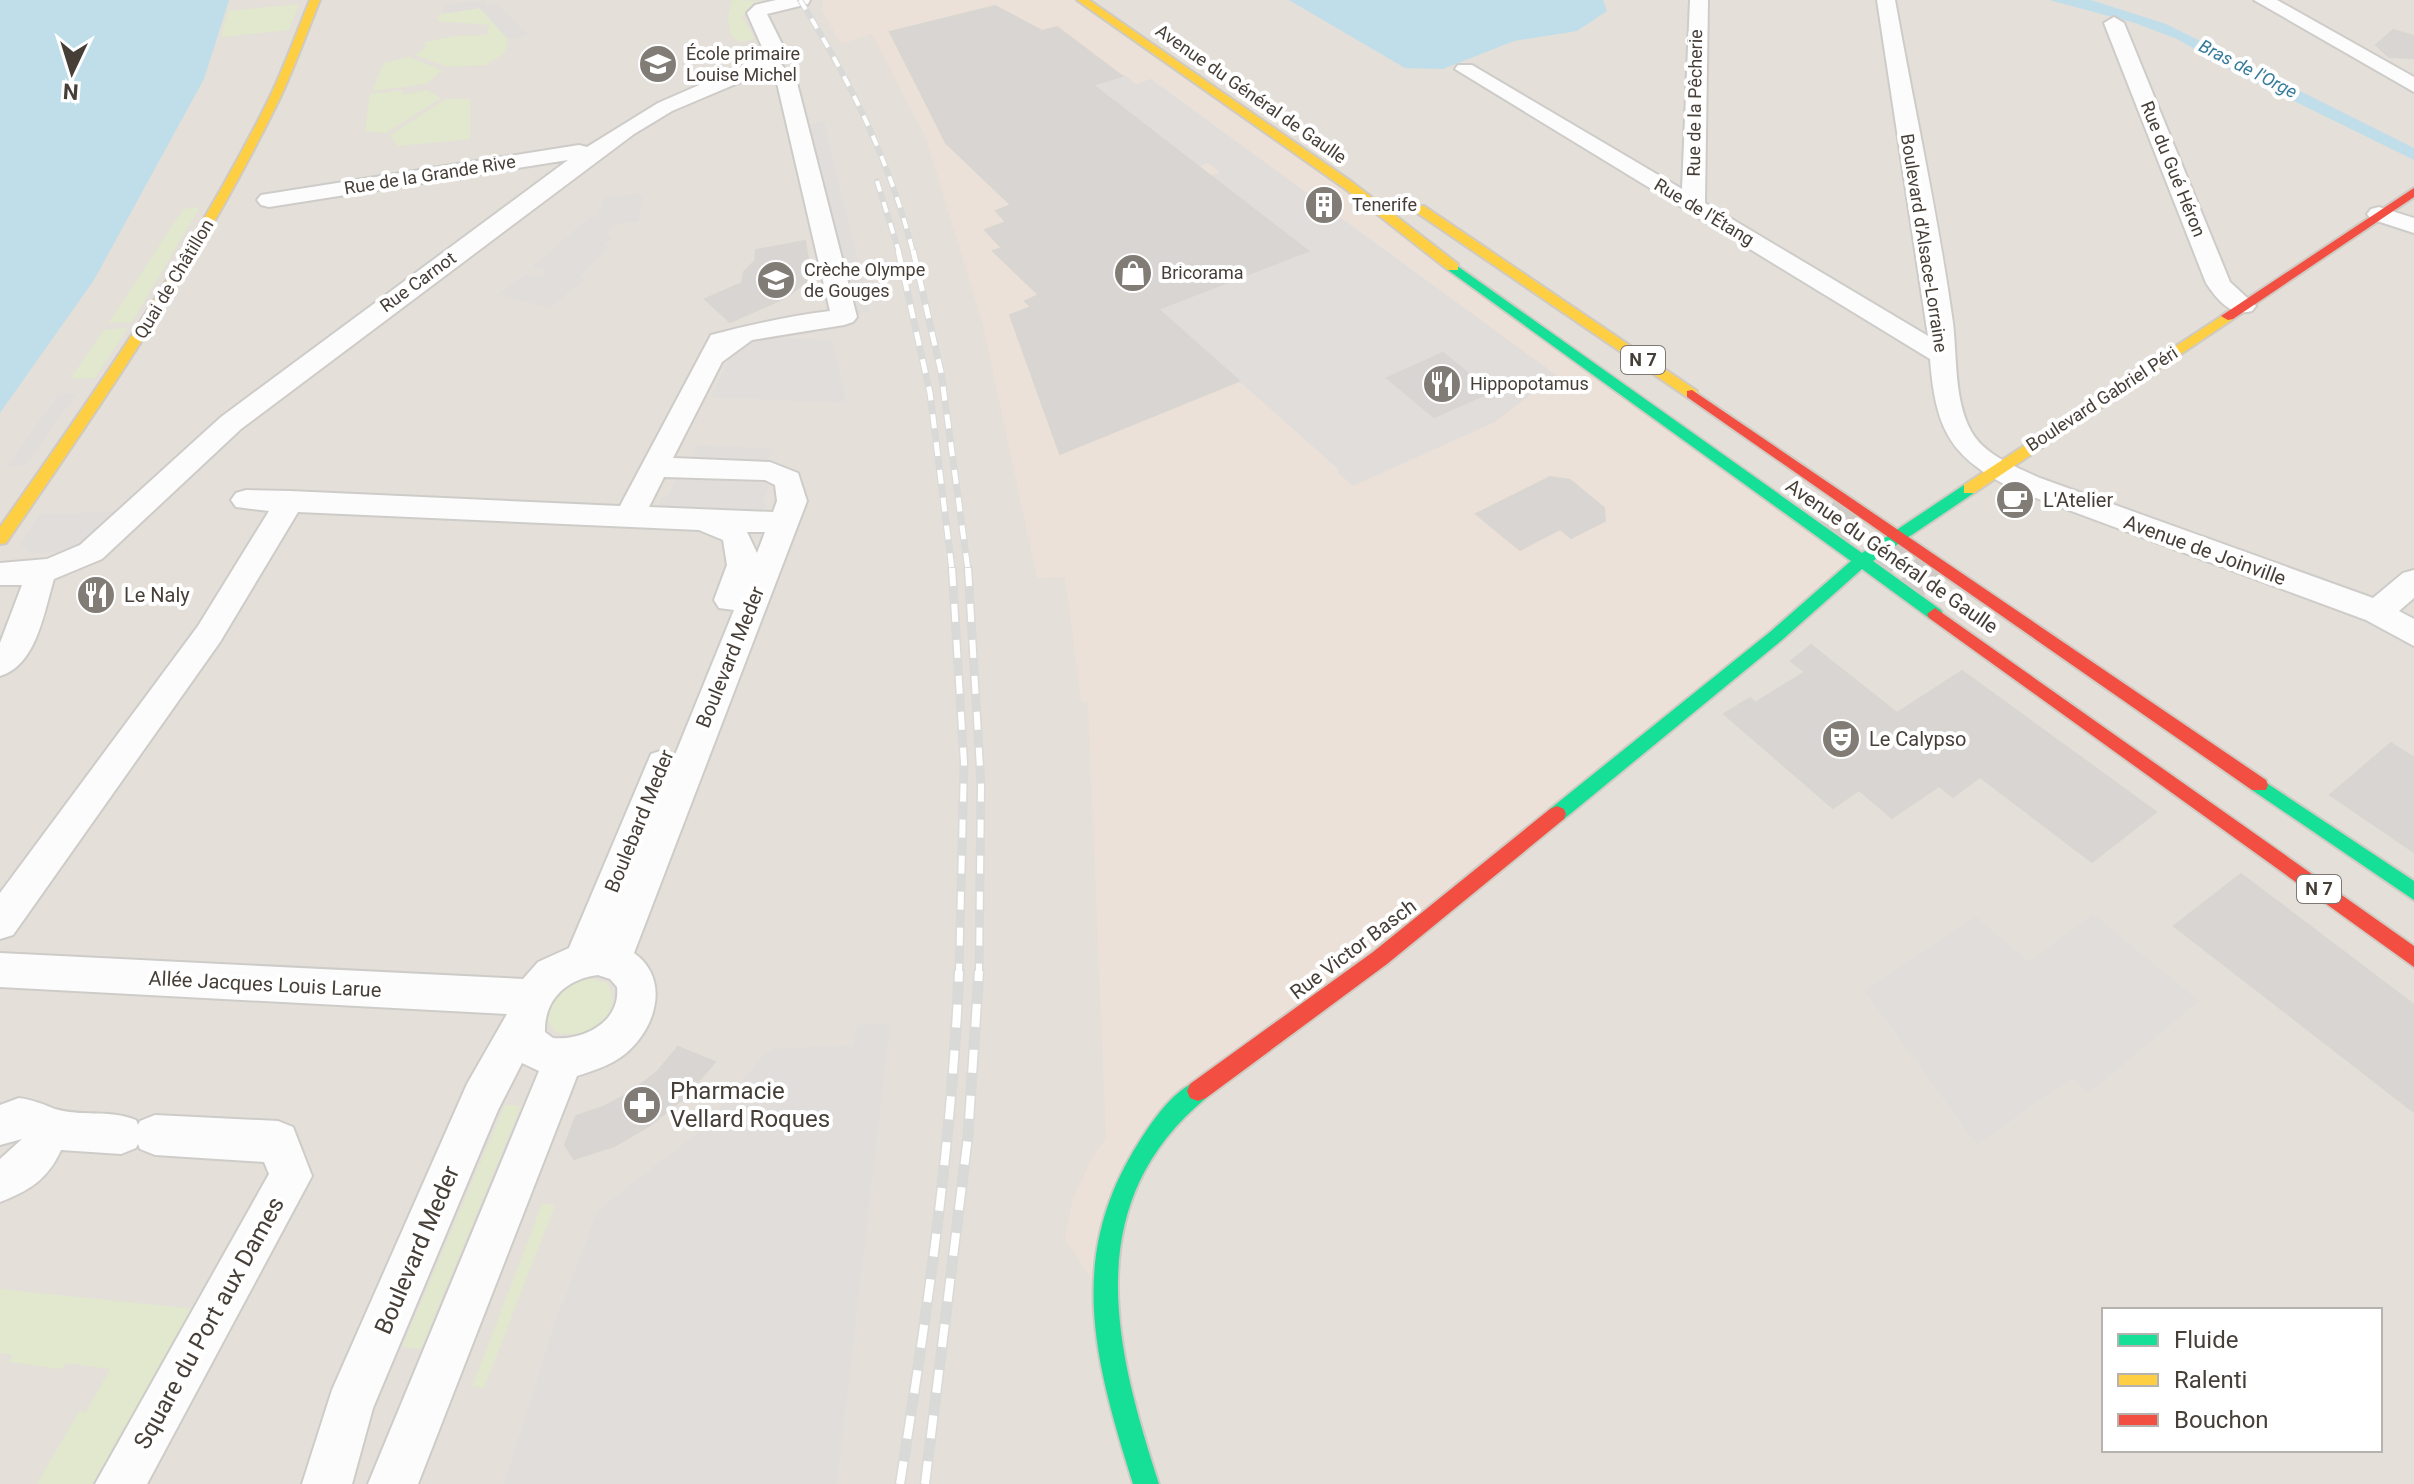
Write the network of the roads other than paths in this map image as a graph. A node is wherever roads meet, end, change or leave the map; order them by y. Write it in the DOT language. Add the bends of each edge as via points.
graph roads {
  1 [pos="315,0"];
  2 [pos="801,0"];
  3 [pos="1082,0"];
  4 [pos="1699,0"];
  5 [pos="1886,0"];
  6 [pos="2263,0"];
  7 [pos="2114,23"];
  8 [pos="766,64"];
  9 [pos="1465,69"];
  10 [pos="2414,86"];
  11 [pos="1283,117"];
  12 [pos="590,154"];
  13 [pos="1354,178"];
  14 [pos="2414,192"];
  15 [pos="269,200"];
  16 [pos="1693,205"];
  17 [pos="2402,219"];
  18 [pos="1485,270"];
  19 [pos="835,285"];
  20 [pos="2243,306"];
  21 [pos="1942,355"];
  22 [pos="710,358"];
  23 [pos="655,467"];
  24 [pos="1995,469"];
  25 [pos="1776,474"];
  26 [pos="246,500"];
  27 [pos="290,501"];
  28 [pos="629,517"];
  29 [pos="706,521"];
  30 [pos="782,523"];
  31 [pos="1899,535"];
  32 [pos="0,539"];
  33 [pos="1860,562"];
  34 [pos="41,573"];
  35 [pos="0,574"];
  36 [pos="2414,581"];
  37 [pos="2377,612"];
  38 [pos="2414,634"];
  39 [pos="0,664"];
  40 [pos="2414,892"];
  41 [pos="0,923"];
  42 [pos="2414,958"];
  43 [pos="597,960"];
  44 [pos="0,970"];
  45 [pos="527,1009"];
  46 [pos="564,1059"];
  47 [pos="0,1125"];
  48 [pos="44,1128"];
  49 [pos="0,1181"];
  50 [pos="120,1484"];
  51 [pos="327,1484"];
  52 [pos="393,1484"];
  53 [pos="1146,1484"];
  1 -- 32 [label="main road, Quai de Châtillon" via="274,97 181,269"];
  2 -- 8 [label="street" via="757,13 777,54"];
  3 -- 13 [label="main road, Avenue du Général de Gaulle / N 7"];
  4 -- 16 [label="street, Rue de la Pêcherie"];
  5 -- 21 [label="street, Boulevard d'Alsace-Lorraine"];
  6 -- 10 [label="street"];
  7 -- 20 [label="street, Rue du Gué Héron" via="2218,283"];
  8 -- 12 [label="street, Rue Carnot" via="665,107"];
  8 -- 19 [label="street" via="787,83"];
  9 -- 16 [label="street, Rue de l'Étang"];
  11 -- 13 [label="main road, Avenue du Général de Gaulle / N 7"];
  12 -- 15 [label="street, Rue de la Grande Rive"];
  12 -- 34 [label="street, Rue Carnot" via="231,423 102,544 72,563"];
  13 -- 18 [label="main road, Avenue du Général de Gaulle / N 7"];
  13 -- 33 [label="main road, Avenue du Général de Gaulle / N 7" via="1455,269"];
  14 -- 17 [label="main road, Boulevard Gabriel Péri"];
  16 -- 21 [label="street, Rue de l'Étang"];
  17 -- 20 [label="main road, Boulevard Gabriel Péri" via="2373,240 2307,266"];
  18 -- 25 [label="main road, Avenue du Général de Gaulle / N 7"];
  18 -- 31 [label="main road, Avenue du Général de Gaulle / N 7" via="1403,202 1440,221"];
  19 -- 22 [label="street" via="789,310 731,330"];
  19 -- 22 [label="street" via="844,317 743,334"];
  20 -- 24 [label="main road, Boulevard Gabriel Péri"];
  21 -- 24 [label="street, Boulevard d'Alsace-Lorraine" via="1956,428"];
  22 -- 23 [label="street"];
  23 -- 28 [label="street"];
  23 -- 30 [label="street, Boulevard Meder" via="781,475 788,480 792,501"];
  24 -- 31 [label="main road, Boulevard Gabriel Péri"];
  24 -- 37 [label="street, Avenue de Joinville"];
  26 -- 27 [label="street"];
  27 -- 28 [label="street"];
  27 -- 41 [label="street" via="209,634"];
  28 -- 29 [label="street"];
  29 -- 30 [label="street"];
  29 -- 43 [label="street, Boulebard Meder" via="732,531 744,566"];
  30 -- 43 [label="street, Boulevard Meder"];
  31 -- 33 [label="main road, Rue Victor Basch"];
  31 -- 40 [label="main road, Avenue du Général de Gaulle / N 7"];
  33 -- 42 [label="main road, Avenue du Général de Gaulle / N 7"];
  33 -- 53 [label="main road, Rue Victor Basch" via="1380,958 1193,1095 1153,1140 1120,1194 1105,1260 1108,1338"];
  34 -- 35 [label="street, Rue Carnot"];
  34 -- 39 [label="street" via="15,648"];
  36 -- 37 [label="street"];
  37 -- 38 [label="street, Avenue de Joinville"];
  43 -- 45 [label="street" via="553,973"];
  43 -- 46 [label="street" via="625,967 639,991 637,1007 629,1023 601,1049"];
  44 -- 45 [label="street, Allée Jacques Louis Larue"];
  45 -- 46 [label="street" via="526,1036 534,1049"];
  45 -- 51 [label="street, Boulevard Meder" via="482,1098 349,1407"];
  46 -- 52 [label="street"];
  47 -- 48 [label="street, Square du Port aux Dames" via="30,1118"];
  48 -- 49 [label="street" via="36,1157"];
  48 -- 50 [label="street, Square du Port aux Dames" via="278,1142 291,1176"];
}
